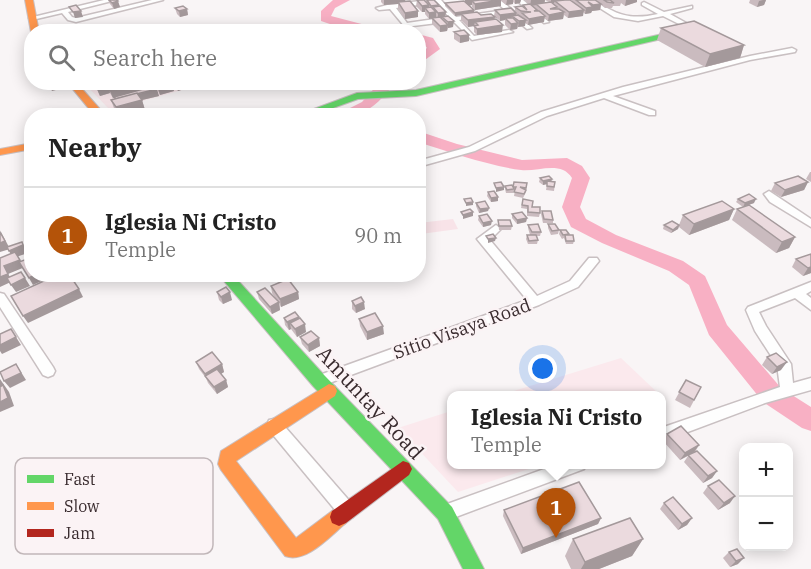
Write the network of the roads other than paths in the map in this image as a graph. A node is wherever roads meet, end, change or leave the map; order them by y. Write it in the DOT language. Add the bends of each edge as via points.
graph roads {
  1 [pos="29,0"];
  2 [pos="113,0"];
  3 [pos="160,0"];
  4 [pos="440,0"];
  5 [pos="496,0"];
  6 [pos="519,0"];
  7 [pos="592,0"];
  8 [pos="580,2"];
  9 [pos="640,2"];
  10 [pos="379,3"];
  11 [pos="391,6"];
  12 [pos="690,7"];
  13 [pos="539,8"];
  14 [pos="529,9"];
  15 [pos="64,11"];
  16 [pos="510,11"];
  17 [pos="419,14"];
  18 [pos="489,14"];
  19 [pos="663,14"];
  20 [pos="455,19"];
  21 [pos="546,22"];
  22 [pos="33,24"];
  23 [pos="35,24"];
  24 [pos="404,24"];
  25 [pos="406,24"];
  26 [pos="472,27"];
  27 [pos="463,28"];
  28 [pos="529,28"];
  29 [pos="433,29"];
  30 [pos="698,31"];
  31 [pos="792,50"];
  32 [pos="740,53"];
  33 [pos="750,58"];
  34 [pos="78,90"];
  35 [pos="606,96"];
  36 [pos="94,108"];
  37 [pos="323,108"];
  38 [pos="652,113"];
  39 [pos="24,148"];
  40 [pos="0,153"];
  41 [pos="426,162"];
  42 [pos="769,194"];
  43 [pos="811,224"];
  44 [pos="496,229"];
  45 [pos="593,261"];
  46 [pos="231,282"];
  47 [pos="811,286"];
  48 [pos="797,293"];
  49 [pos="6,300"];
  50 [pos="535,302"];
  51 [pos="811,305"];
  52 [pos="48,371"];
  53 [pos="811,384"];
  54 [pos="324,386"];
  55 [pos="785,391"];
  56 [pos="274,425"];
  57 [pos="666,433"];
  58 [pos="403,469"];
  59 [pos="568,469"];
  60 [pos="347,512"];
  61 [pos="445,513"];
  62 [pos="474,569"];
  1 -- 22 [label="street"];
  2 -- 15 [label="street"];
  3 -- 15 [label="street" via="76,20"];
  4 -- 17 [label="street"];
  4 -- 20 [label="street"];
  5 -- 16 [label="street"];
  6 -- 14 [label="street"];
  7 -- 8 [label="street"];
  7 -- 19 [label="street" via="604,10 632,21"];
  9 -- 19 [label="street"];
  10 -- 11 [label="street"];
  11 -- 17 [label="street"];
  11 -- 24 [label="street"];
  12 -- 19 [label="street"];
  13 -- 14 [label="street"];
  14 -- 16 [label="street"];
  14 -- 21 [label="street"];
  15 -- 23 [label="street"];
  16 -- 18 [label="street"];
  16 -- 28 [label="street"];
  17 -- 20 [label="street"];
  17 -- 25 [label="street"];
  17 -- 29 [label="street"];
  18 -- 20 [label="street"];
  18 -- 27 [label="street" via="508,32 472,38"];
  19 -- 30 [label="street"];
  20 -- 27 [label="street"];
  26 -- 27 [label="street"];
  30 -- 37 [label="street" via="426,91 357,96"];
  31 -- 33 [label="street"];
  32 -- 33 [label="street"];
  33 -- 35 [label="street"];
  34 -- 36 [label="street"];
  35 -- 38 [label="street"];
  35 -- 41 [label="street" via="544,114 472,149"];
  39 -- 40 [label="street"];
  42 -- 43 [label="street"];
  44 -- 50 [label="street" via="483,239"];
  45 -- 50 [label="street, Sitio Visaya Road" via="574,284"];
  46 -- 54 [label="street, Amuntay Road"];
  47 -- 48 [label="street"];
  48 -- 51 [label="street"];
  48 -- 55 [label="street" via="752,310 784,364"];
  49 -- 52 [label="street"];
  50 -- 54 [label="street, Sitio Visaya Road"];
  53 -- 55 [label="street"];
  54 -- 56 [label="street"];
  54 -- 58 [label="street, Amuntay Road"];
  55 -- 57 [label="street"];
  56 -- 60 [label="street"];
  56 -- 60 [label="street" via="230,453 227,464 287,544 297,549"];
  58 -- 60 [label="street"];
  58 -- 61 [label="street, Amuntay Road"];
  59 -- 61 [label="street"];
  61 -- 62 [label="street, Amuntay Road"];
}
